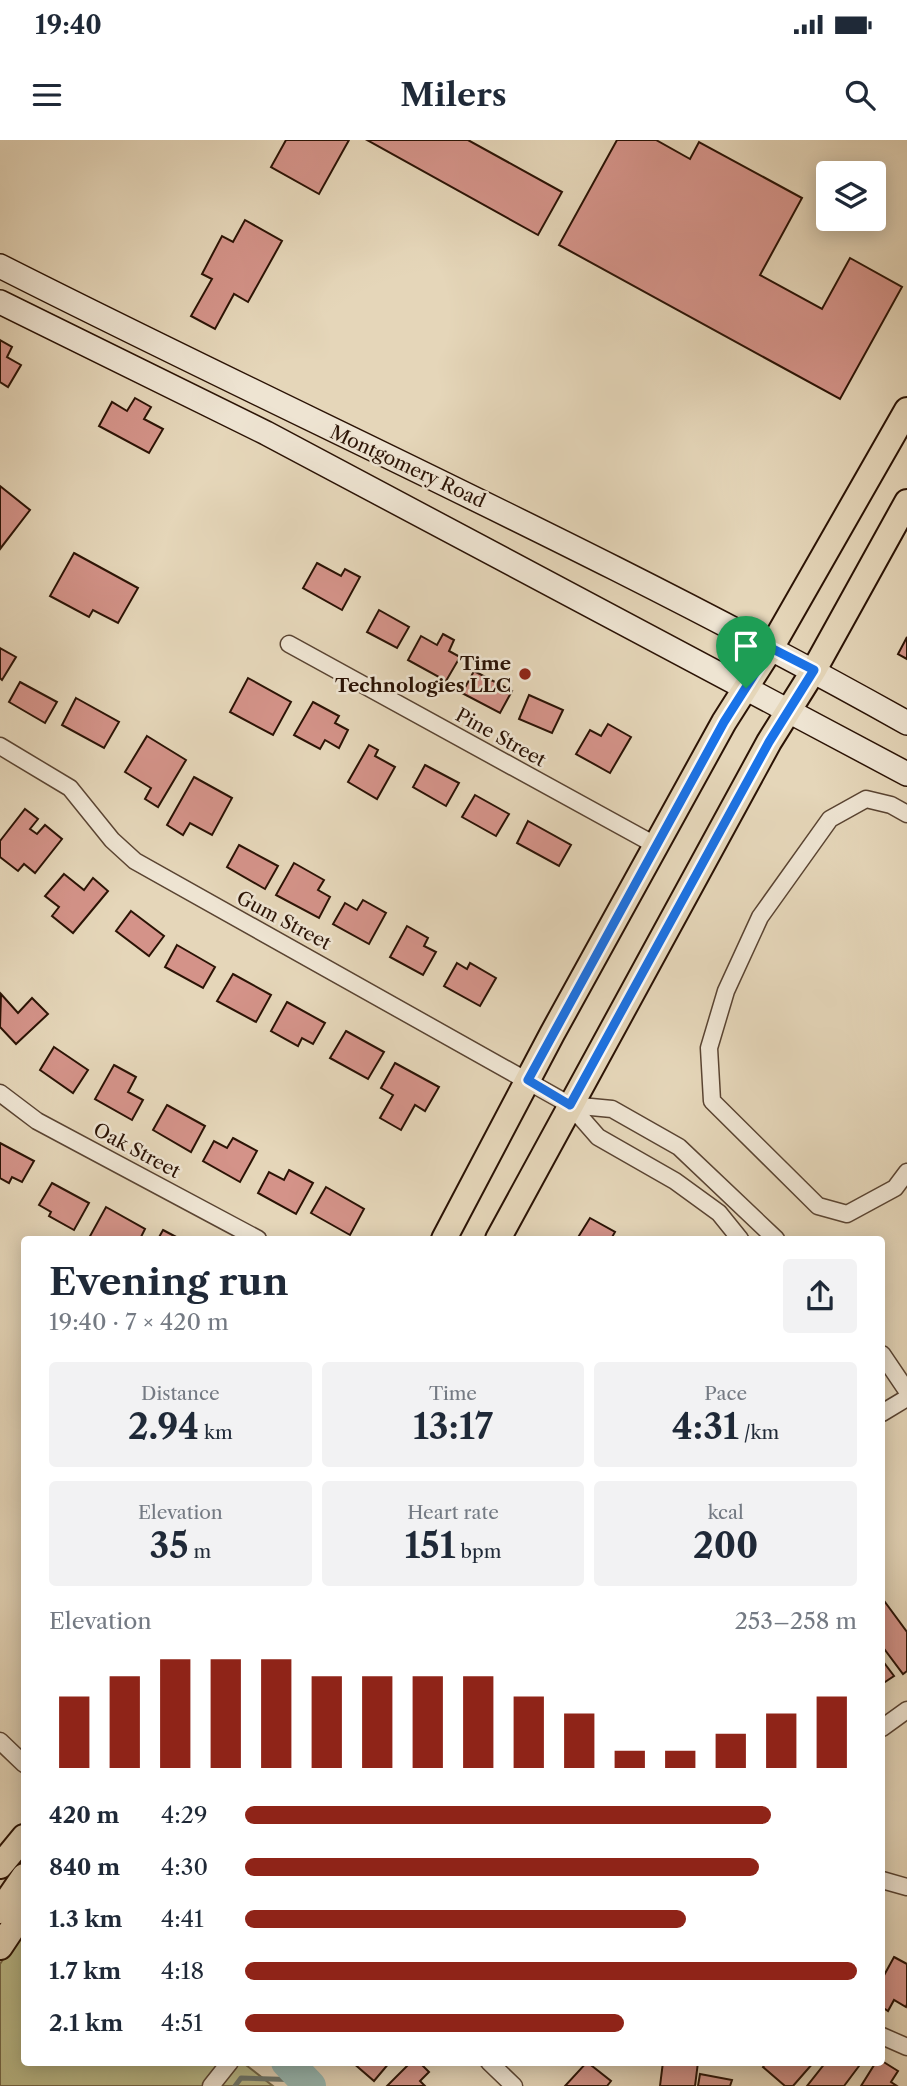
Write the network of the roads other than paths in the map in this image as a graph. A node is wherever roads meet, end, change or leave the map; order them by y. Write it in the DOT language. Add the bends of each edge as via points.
graph roads {
  1 [pos="0,266"];
  2 [pos="0,302"];
  3 [pos="907,410"];
  4 [pos="907,502"];
  5 [pos="289,645"];
  6 [pos="771,648"];
  7 [pos="814,670"];
  8 [pos="746,688"];
  9 [pos="790,710"];
  10 [pos="907,723"];
  11 [pos="0,746"];
  12 [pos="907,774"];
  13 [pos="907,814"];
  14 [pos="657,846"];
  15 [pos="528,1080"];
  16 [pos="0,1093"];
  17 [pos="570,1105"];
  18 [pos="907,1172"];
  19 [pos="252,1236"];
  20 [pos="446,1236"];
  21 [pos="500,1236"];
  22 [pos="738,1236"];
  23 [pos="773,1236"];
  24 [pos="885,1358"];
  25 [pos="907,1391"];
  26 [pos="907,1398"];
  27 [pos="885,1411"];
  28 [pos="907,1710"];
  29 [pos="885,1726"];
  30 [pos="0,1741"];
  31 [pos="21,1761"];
  32 [pos="21,1841"];
  33 [pos="1,1864"];
  34 [pos="885,1881"];
  35 [pos="21,1886"];
  36 [pos="907,1886"];
  37 [pos="9,1924"];
  38 [pos="885,2037"];
  39 [pos="907,2047"];
  40 [pos="227,2066"];
  41 [pos="493,2066"];
  42 [pos="211,2086"];
  43 [pos="514,2086"];
  1 -- 6 [label="main road, Montgomery Road" via="569,543"];
  2 -- 8 [label="main road, Montgomery Road" via="266,433"];
  3 -- 6 [label="main road"];
  4 -- 7 [label="main road"];
  5 -- 14 [label="street, Pine Street"];
  6 -- 7 [label="main road, Montgomery Road"];
  6 -- 8 [label="main road"];
  7 -- 9 [label="main road"];
  7 -- 10 [label="main road, Montgomery Road"];
  8 -- 9 [label="main road, Montgomery Road"];
  8 -- 14 [label="main road"];
  9 -- 12 [label="main road, Montgomery Road"];
  9 -- 17 [label="main road"];
  11 -- 15 [label="street, Gum Street" via="70,788 112,841 135,861"];
  13 -- 18 [label="street" via="866,799 830,819 760,917 726,991 709,1048 712,1101 818,1206 847,1214 895,1188"];
  14 -- 15 [label="main road"];
  15 -- 17 [label="street, Gum Street"];
  15 -- 20 [label="main road"];
  16 -- 19 [label="street, Oak Street" via="37,1121"];
  17 -- 21 [label="main road"];
  17 -- 22 [label="street" via="598,1137 676,1181 719,1213"];
  17 -- 23 [label="street" via="612,1109 679,1147"];
  24 -- 25 [label="street"];
  26 -- 27 [label="street"];
  28 -- 29 [label="street"];
  30 -- 31 [label="street"];
  32 -- 33 [label="main road"];
  34 -- 36 [label="street"];
  35 -- 37 [label="main road"];
  38 -- 39 [label="street"];
  40 -- 42 [label="street"];
  41 -- 43 [label="street"];
}
